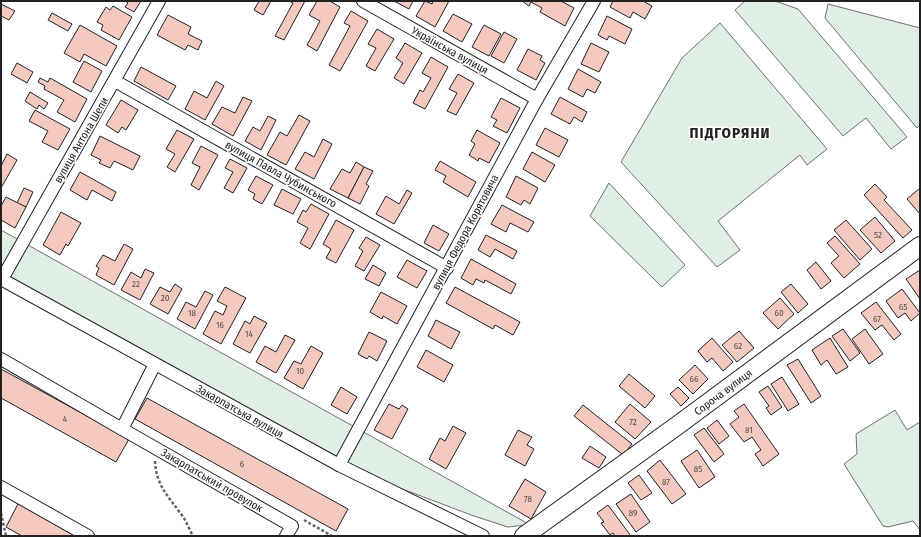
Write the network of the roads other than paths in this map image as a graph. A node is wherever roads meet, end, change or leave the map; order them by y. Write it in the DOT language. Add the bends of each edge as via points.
graph roads {
  1 [pos="159,1"];
  2 [pos="363,1"];
  3 [pos="594,1"];
  4 [pos="114,81"];
  5 [pos="538,99"];
  6 [pos="920,246"];
  7 [pos="447,268"];
  8 [pos="1,279"];
  9 [pos="1,359"];
  10 [pos="155,364"];
  11 [pos="122,429"];
  12 [pos="339,465"];
  13 [pos="1,487"];
  14 [pos="88,536"];
  15 [pos="286,536"];
  16 [pos="483,536"];
  17 [pos="524,536"];
  1 -- 4 [label="street, вулиця Антона Шепи"];
  2 -- 5 [label="street, Українська вулиця"];
  3 -- 5 [label="street, вулиця Федора Корятовича"];
  4 -- 7 [label="street, вулиця Павла Чубинського"];
  4 -- 8 [label="street, вулиця Антона Шепи"];
  5 -- 7 [label="street, вулиця Федора Корятовича"];
  6 -- 17 [label="main road, Сороча вулиця"];
  7 -- 12 [label="street, вулиця Федора Корятовича"];
  8 -- 10 [label="street, Закарпатська вулиця"];
  9 -- 11 [label="street, Закарпатський провулок"];
  10 -- 11 [label="street"];
  10 -- 12 [label="street, Закарпатська вулиця"];
  11 -- 15 [label="street, Закарпатський провулок" via="292,526"];
  12 -- 16 [label="street, Закарпатська вулиця"];
  13 -- 14 [label="street"];
}
